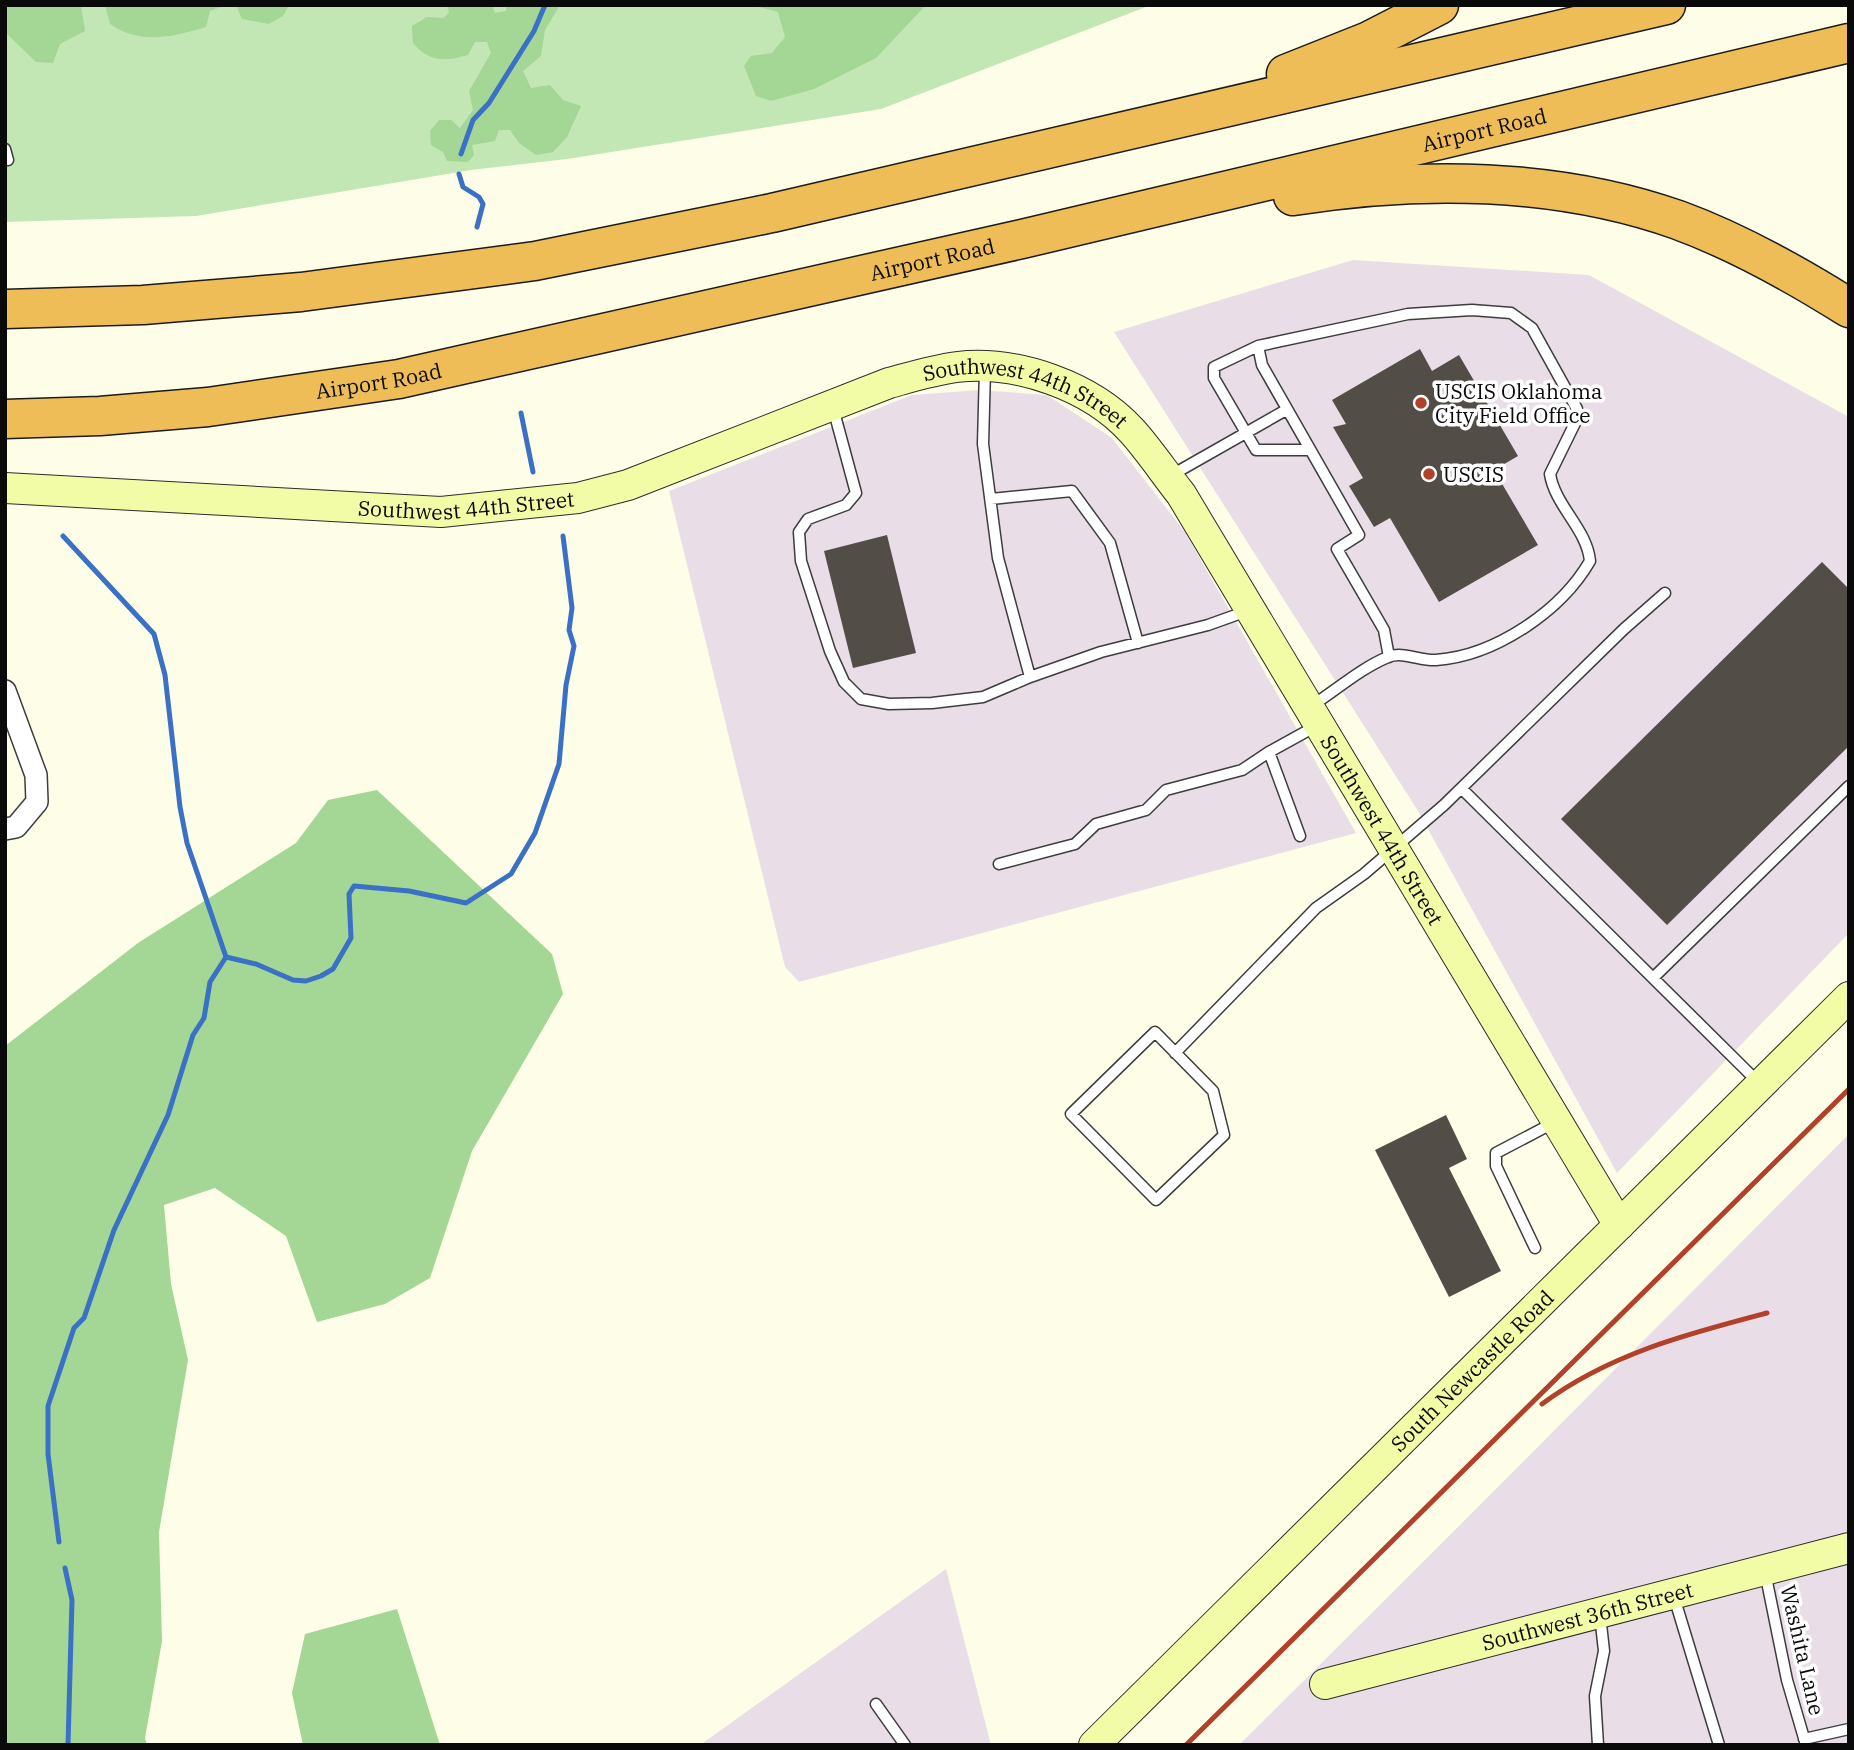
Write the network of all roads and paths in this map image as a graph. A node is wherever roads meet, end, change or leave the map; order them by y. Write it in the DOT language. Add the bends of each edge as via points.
graph roads {
  1 [pos="1439,5"];
  2 [pos="1666,5"];
  3 [pos="1849,43"];
  4 [pos="1164,122"];
  5 [pos="1022,239"];
  6 [pos="1849,307"];
  7 [pos="5,309"];
  8 [pos="1258,346"];
  9 [pos="985,366"];
  10 [pos="832,406"];
  11 [pos="1286,410"];
  12 [pos="5,419"];
  13 [pos="1246,432"];
  14 [pos="1310,450"];
  15 [pos="1168,477"];
  16 [pos="5,488"];
  17 [pos="990,499"];
  18 [pos="1665,593"];
  19 [pos="1252,610"];
  20 [pos="1138,643"];
  21 [pos="1389,657"];
  22 [pos="1030,677"];
  23 [pos="5,691"];
  24 [pos="1315,716"];
  25 [pos="1269,752"];
  26 [pos="1849,786"];
  27 [pos="1462,789"];
  28 [pos="10,828"];
  29 [pos="1300,836"];
  30 [pos="1394,848"];
  31 [pos="999,864"];
  32 [pos="1653,978"];
  33 [pos="1849,997"];
  34 [pos="1175,1053"];
  35 [pos="1760,1085"];
  36 [pos="1557,1120"];
  37 [pos="1619,1225"];
  38 [pos="1535,1248"];
  39 [pos="1849,1548"];
  40 [pos="1765,1570"];
  41 [pos="1673,1593"];
  42 [pos="1600,1612"];
  43 [pos="1325,1684"];
  44 [pos="876,1704"];
  45 [pos="1849,1729"];
  46 [pos="1805,1742"];
  47 [pos="905,1745"];
  48 [pos="1094,1745"];
  49 [pos="1598,1745"];
  50 [pos="1719,1745"];
  1 -- 4 [label="highway" via="1369,41"];
  2 -- 4 [label="highway"];
  3 -- 5 [label="highway, Airport Road"];
  4 -- 7 [label="highway" via="708,227 535,261 301,292 143,305"];
  5 -- 6 [label="highway" via="1319,192 1423,184 1557,190 1679,221 1781,268"];
  5 -- 12 [label="highway, Airport Road" via="399,379 208,407"];
  8 -- 11 [label="lane" via="1262,365"];
  8 -- 13 [label="lane" via="1214,367 1214,378"];
  8 -- 21 [label="lane" via="1408,314 1511,313 1532,328 1575,402 1578,417 1550,474 1590,555 1577,583 1549,611 1481,651 1435,660"];
  9 -- 10 [label="street, Southwest 44th Street" via="920,375"];
  9 -- 15 [label="street, Southwest 44th Street" via="1054,381 1093,400 1130,430"];
  9 -- 17 [label="lane" via="983,444"];
  10 -- 16 [label="street, Southwest 44th Street" via="628,485 579,498 454,510"];
  10 -- 22 [label="lane" via="856,493 846,505 808,519 799,532 801,561 830,651 845,682 861,699 910,704 983,697"];
  11 -- 13 [label="lane"];
  11 -- 14 [label="lane"];
  13 -- 14 [label="lane" via="1256,450"];
  13 -- 15 [label="lane"];
  14 -- 21 [label="lane" via="1359,535 1337,549 1384,630"];
  15 -- 19 [label="street, Southwest 44th Street"];
  17 -- 20 [label="lane" via="1072,491 1110,543"];
  17 -- 22 [label="lane" via="998,558"];
  18 -- 27 [label="lane"];
  19 -- 20 [label="lane"];
  19 -- 24 [label="street, Southwest 44th Street"];
  20 -- 22 [label="lane"];
  21 -- 24 [label="lane"];
  23 -- 28 [label="street" via="36,775 37,802"];
  24 -- 25 [label="lane"];
  24 -- 30 [label="street, Southwest 44th Street"];
  25 -- 29 [label="lane"];
  25 -- 31 [label="lane" via="1242,770 1167,790 1146,810 1096,824 1075,844"];
  26 -- 32 [label="lane"];
  27 -- 30 [label="lane"];
  27 -- 32 [label="lane"];
  30 -- 34 [label="lane" via="1316,908"];
  30 -- 36 [label="street, Southwest 44th Street"];
  32 -- 35 [label="lane"];
  33 -- 35 [label="street, South Newcastle Road"];
  34 -- 34 [label="lane" via="1213,1091 1224,1135 1156,1200 1072,1115 1155,1032"];
  35 -- 37 [label="street, South Newcastle Road"];
  36 -- 37 [label="street, Southwest 44th Street"];
  36 -- 38 [label="lane" via="1496,1153 1496,1166"];
  37 -- 48 [label="street, South Newcastle Road"];
  39 -- 40 [label="street, Southwest 36th Street"];
  40 -- 41 [label="street, Southwest 36th Street"];
  40 -- 46 [label="lane, Washita Lane"];
  41 -- 42 [label="street, Southwest 36th Street"];
  41 -- 50 [label="lane"];
  42 -- 43 [label="street, Southwest 36th Street"];
  42 -- 49 [label="lane" via="1604,1651 1595,1696"];
  44 -- 47 [label="lane"];
  45 -- 46 [label="lane"];
}
